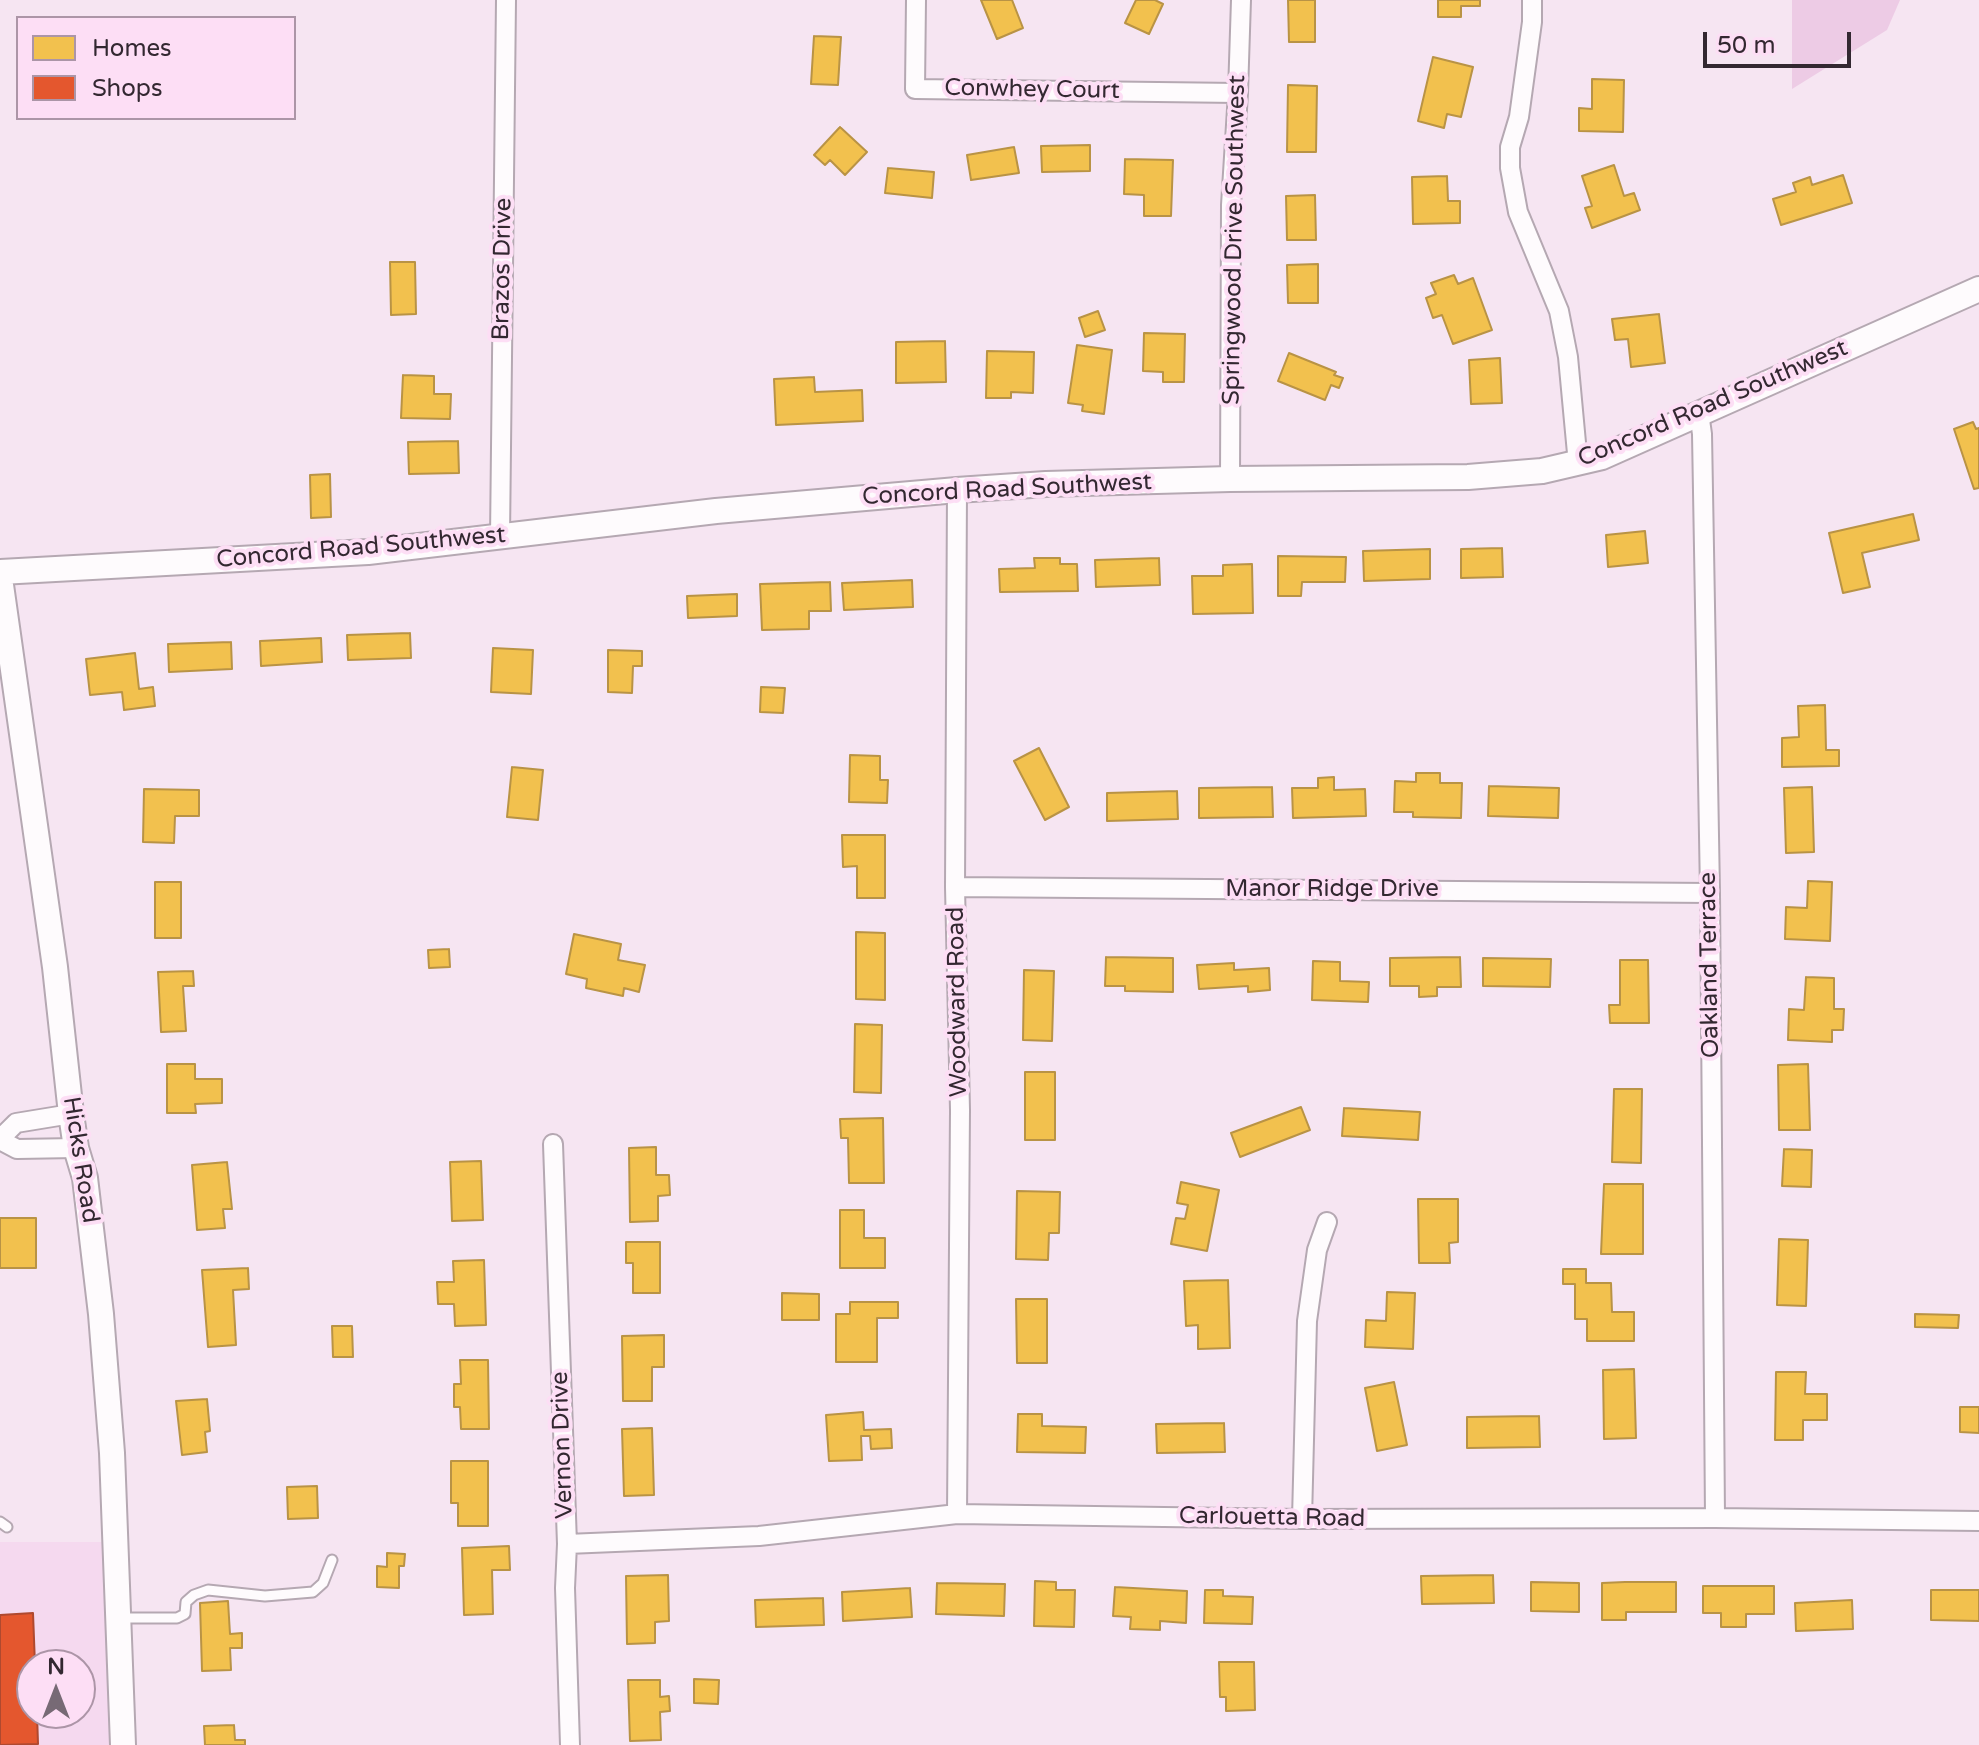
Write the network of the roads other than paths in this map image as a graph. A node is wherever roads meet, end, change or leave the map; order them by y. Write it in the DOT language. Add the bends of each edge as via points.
graph roads {
  1 [pos="506,0"];
  2 [pos="916,0"];
  3 [pos="1241,0"];
  4 [pos="1532,0"];
  5 [pos="1238,93"];
  6 [pos="1979,289"];
  7 [pos="1699,413"];
  8 [pos="1578,464"];
  9 [pos="1230,479"];
  10 [pos="957,490"];
  11 [pos="500,537"];
  12 [pos="0,572"];
  13 [pos="0,578"];
  14 [pos="955,887"];
  15 [pos="1710,893"];
  16 [pos="71,1114"];
  17 [pos="0,1140"];
  18 [pos="553,1144"];
  19 [pos="76,1148"];
  20 [pos="1327,1222"];
  21 [pos="957,1514"];
  22 [pos="1715,1518"];
  23 [pos="1302,1519"];
  24 [pos="1979,1521"];
  25 [pos="567,1544"];
  26 [pos="332,1560"];
  27 [pos="117,1618"];
  28 [pos="123,1745"];
  29 [pos="570,1745"];
  1 -- 11 [label="street, Brazos Drive"];
  2 -- 5 [label="street, Conwhey Court" via="915,89"];
  3 -- 5 [label="street, Springwood Drive Southwest"];
  4 -- 8 [label="street" via="1510,168 1518,212 1559,311"];
  5 -- 9 [label="street, Springwood Drive Southwest" via="1231,205"];
  6 -- 7 [label="street, Concord Road Southwest"];
  7 -- 8 [label="street, Concord Road Southwest"];
  7 -- 15 [label="street, Oakland Terrace"];
  8 -- 9 [label="street, Concord Road Southwest" via="1468,477"];
  9 -- 10 [label="street, Concord Road Southwest"];
  10 -- 11 [label="street, Concord Road Southwest"];
  10 -- 14 [label="street, Woodward Road"];
  11 -- 12 [label="street, Concord Road Southwest" via="310,556"];
  13 -- 16 [label="street, Hicks Road"];
  14 -- 15 [label="street, Manor Ridge Drive"];
  14 -- 21 [label="street, Woodward Road" via="960,1110"];
  15 -- 22 [label="street, Oakland Terrace"];
  16 -- 17 [label="street" via="16,1123"];
  16 -- 19 [label="street, Hicks Road"];
  17 -- 19 [label="street" via="17,1149"];
  18 -- 25 [label="street, Vernon Drive"];
  19 -- 27 [label="street, Hicks Road" via="85,1178 107,1384"];
  20 -- 23 [label="street" via="1308,1306"];
  21 -- 23 [label="street, Carlouetta Road"];
  21 -- 25 [label="street, Carlouetta Road" via="759,1536"];
  22 -- 23 [label="street, Carlouetta Road"];
  22 -- 24 [label="street, Carlouetta Road"];
  25 -- 29 [label="street, Vernon Drive"];
  26 -- 27 [label="lane" via="323,1583 313,1592 265,1596 208,1590 186,1602 185,1614 177,1618"];
  27 -- 28 [label="street, Hicks Road"];
}
